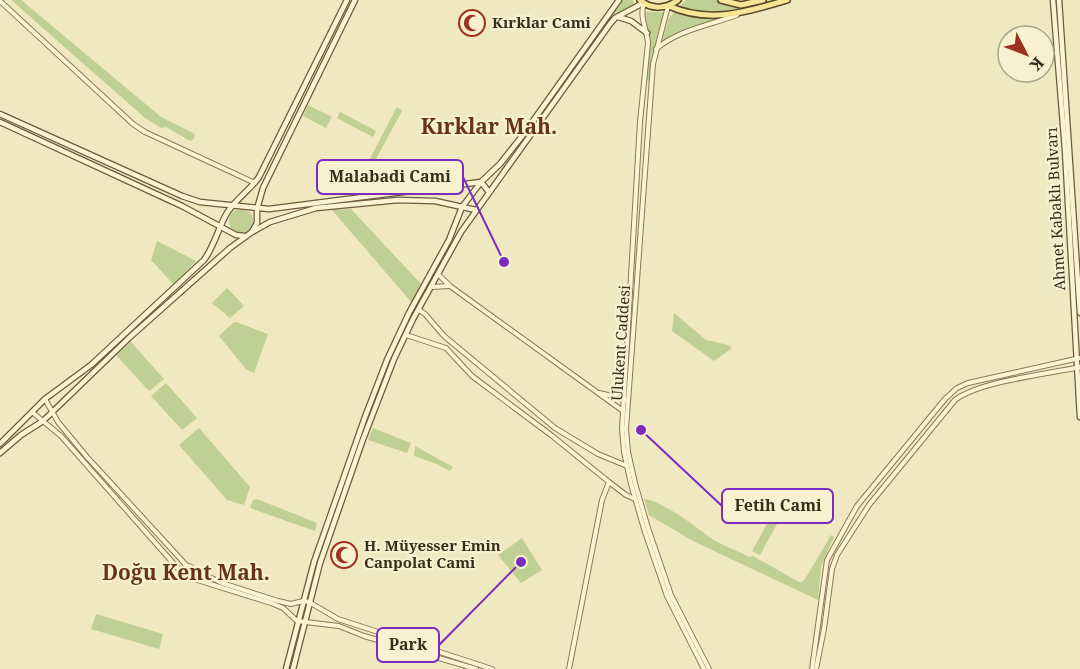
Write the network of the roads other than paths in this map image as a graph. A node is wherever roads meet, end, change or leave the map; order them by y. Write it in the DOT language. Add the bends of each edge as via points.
graph roads {
  1 [pos="347,0"];
  2 [pos="356,0"];
  3 [pos="619,0"];
  4 [pos="678,0"];
  5 [pos="721,0"];
  6 [pos="763,0"];
  7 [pos="786,0"];
  8 [pos="1053,0"];
  9 [pos="1059,0"];
  10 [pos="0,1"];
  11 [pos="642,2"];
  12 [pos="668,6"];
  13 [pos="737,14"];
  14 [pos="618,17"];
  15 [pos="647,33"];
  16 [pos="656,49"];
  17 [pos="0,114"];
  18 [pos="0,122"];
  19 [pos="481,182"];
  20 [pos="255,183"];
  21 [pos="489,192"];
  22 [pos="234,205"];
  23 [pos="462,207"];
  24 [pos="257,209"];
  25 [pos="476,210"];
  26 [pos="222,226"];
  27 [pos="252,232"];
  28 [pos="245,236"];
  29 [pos="438,274"];
  30 [pos="450,286"];
  31 [pos="432,287"];
  32 [pos="419,310"];
  33 [pos="1080,313"];
  34 [pos="406,335"];
  35 [pos="1078,358"];
  36 [pos="1079,368"];
  37 [pos="598,393"];
  38 [pos="45,399"];
  39 [pos="625,399"];
  40 [pos="624,411"];
  41 [pos="32,412"];
  42 [pos="52,412"];
  43 [pos="1080,417"];
  44 [pos="43,421"];
  45 [pos="0,444"];
  46 [pos="0,453"];
  47 [pos="627,466"];
  48 [pos="609,482"];
  49 [pos="635,499"];
  50 [pos="187,566"];
  51 [pos="194,570"];
  52 [pos="182,573"];
  53 [pos="191,578"];
  54 [pos="303,601"];
  55 [pos="309,602"];
  56 [pos="297,621"];
  57 [pos="304,622"];
  58 [pos="286,669"];
  59 [pos="293,669"];
  60 [pos="476,669"];
  61 [pos="492,669"];
  62 [pos="569,669"];
  63 [pos="704,669"];
  64 [pos="709,669"];
  65 [pos="814,669"];
  1 -- 20 [label="main road"];
  2 -- 24 [label="main road" via="268,176"];
  3 -- 19 [label="main road" via="524,135"];
  4 -- 12 [label="main road"];
  5 -- 6 [label="main road" via="741,5"];
  7 -- 13 [label="main road"];
  8 -- 35 [label="main road, Ahmet Kabaklı Bulvarı"];
  9 -- 33 [label="main road, Ahmet Kabaklı Bulvarı"];
  10 -- 20 [label="street" via="133,124"];
  11 -- 12 [label="main road"];
  11 -- 14 [label="main road"];
  11 -- 15 [label="street"];
  12 -- 13 [label="main road" via="715,15"];
  12 -- 16 [label="street, Ulukent Caddesi"];
  13 -- 16 [label="street" via="681,34"];
  14 -- 15 [label="main road"];
  14 -- 21 [label="main road"];
  15 -- 39 [label="street"];
  16 -- 64 [label="street, Ulukent Caddesi" via="627,440 635,483 671,595"];
  17 -- 22 [label="main road" via="182,196"];
  18 -- 26 [label="main road"];
  19 -- 21 [label="main road"];
  19 -- 23 [label="main road"];
  19 -- 24 [label="main road"];
  20 -- 22 [label="main road"];
  21 -- 25 [label="main road"];
  22 -- 24 [label="main road"];
  22 -- 26 [label="main road"];
  23 -- 25 [label="main road"];
  23 -- 27 [label="main road" via="416,199 316,208 270,222"];
  23 -- 54 [label="main road" via="385,366"];
  24 -- 27 [label="main road"];
  25 -- 29 [label="main road"];
  26 -- 28 [label="main road"];
  26 -- 38 [label="main road" via="201,263 85,370"];
  27 -- 28 [label="main road"];
  28 -- 42 [label="main road"];
  29 -- 30 [label="street"];
  29 -- 31 [label="main road"];
  30 -- 31 [label="street"];
  30 -- 37 [label="street"];
  31 -- 32 [label="main road"];
  32 -- 34 [label="main road"];
  32 -- 47 [label="street" via="444,336 555,428"];
  34 -- 48 [label="street" via="446,348 472,376"];
  34 -- 55 [label="main road" via="369,421"];
  35 -- 36 [label="main road, Ahmet Kabaklı Bulvarı"];
  35 -- 65 [label="street" via="968,383 945,399 857,506 827,560"];
  36 -- 43 [label="main road, Ahmet Kabaklı Bulvarı"];
  36 -- 65 [label="street" via="987,386 965,392 955,400 869,505 837,555"];
  37 -- 39 [label="street"];
  37 -- 40 [label="street"];
  38 -- 41 [label="main road"];
  38 -- 42 [label="street"];
  39 -- 40 [label="street"];
  40 -- 47 [label="street"];
  41 -- 44 [label="street"];
  41 -- 45 [label="main road"];
  42 -- 44 [label="main road"];
  42 -- 50 [label="street" via="94,465"];
  44 -- 46 [label="main road"];
  44 -- 52 [label="street" via="61,435"];
  47 -- 49 [label="street"];
  48 -- 49 [label="street"];
  48 -- 62 [label="street" via="602,500"];
  49 -- 63 [label="street" via="667,596"];
  50 -- 51 [label="street"];
  50 -- 52 [label="street"];
  51 -- 53 [label="street"];
  51 -- 54 [label="street" via="278,601"];
  52 -- 53 [label="street"];
  53 -- 56 [label="street" via="271,603"];
  54 -- 55 [label="street"];
  54 -- 56 [label="main road"];
  55 -- 57 [label="main road"];
  55 -- 61 [label="street" via="338,619"];
  56 -- 57 [label="street"];
  56 -- 58 [label="main road"];
  57 -- 59 [label="main road"];
  57 -- 60 [label="street" via="339,626"];
}
